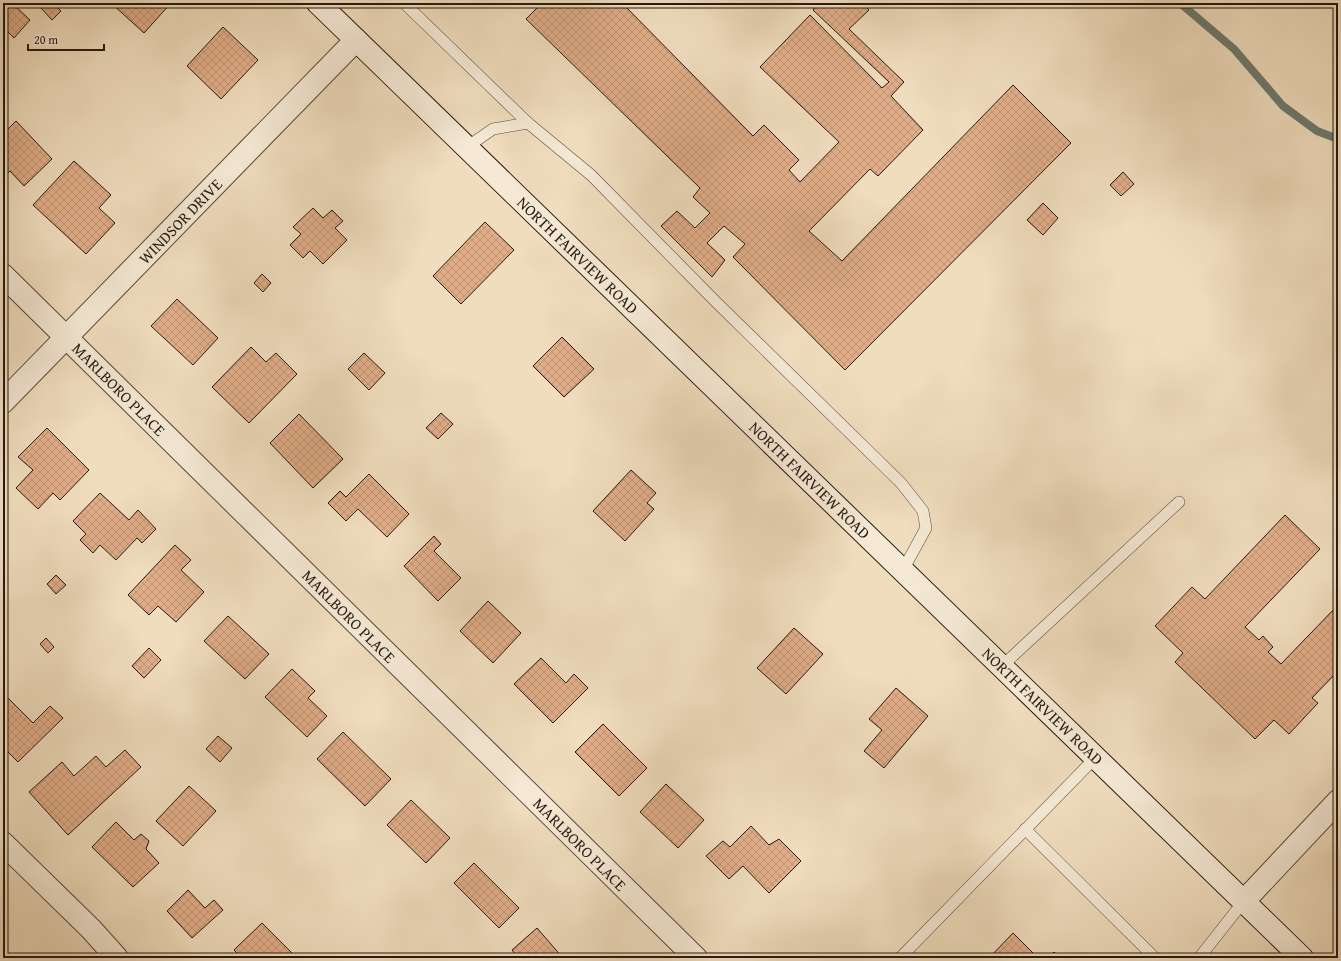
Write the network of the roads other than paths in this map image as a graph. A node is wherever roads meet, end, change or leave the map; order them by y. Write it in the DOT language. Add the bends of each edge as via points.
graph roads {
  1 [pos="318,3"];
  2 [pos="404,3"];
  3 [pos="356,40"];
  4 [pos="528,123"];
  5 [pos="467,147"];
  6 [pos="3,275"];
  7 [pos="67,338"];
  8 [pos="3,402"];
  9 [pos="1179,502"];
  10 [pos="903,570"];
  11 [pos="1002,666"];
  12 [pos="1096,757"];
  13 [pos="1338,801"];
  14 [pos="1025,829"];
  15 [pos="3,843"];
  16 [pos="1244,901"];
  17 [pos="117,958"];
  18 [pos="696,958"];
  19 [pos="900,958"];
  20 [pos="1155,958"];
  21 [pos="1199,958"];
  22 [pos="1302,958"];
  1 -- 3 [label="street, NORTH FAIRVIEW ROAD"];
  2 -- 4 [label="lane"];
  3 -- 5 [label="street, NORTH FAIRVIEW ROAD"];
  3 -- 7 [label="street, WINDSOR DRIVE"];
  4 -- 5 [label="lane" via="493,129"];
  4 -- 10 [label="lane" via="591,175 901,483 923,511 926,528"];
  5 -- 10 [label="street, NORTH FAIRVIEW ROAD"];
  6 -- 7 [label="street, MARLBORO PLACE"];
  7 -- 8 [label="street, WINDSOR DRIVE"];
  7 -- 18 [label="street, MARLBORO PLACE"];
  9 -- 11 [label="lane"];
  10 -- 11 [label="street, NORTH FAIRVIEW ROAD"];
  11 -- 12 [label="street, NORTH FAIRVIEW ROAD"];
  12 -- 14 [label="lane"];
  12 -- 16 [label="street, NORTH FAIRVIEW ROAD"];
  13 -- 16 [label="street"];
  14 -- 19 [label="lane"];
  14 -- 20 [label="lane"];
  15 -- 17 [label="street"];
  16 -- 21 [label="lane"];
  16 -- 22 [label="street, NORTH FAIRVIEW ROAD"];
}
